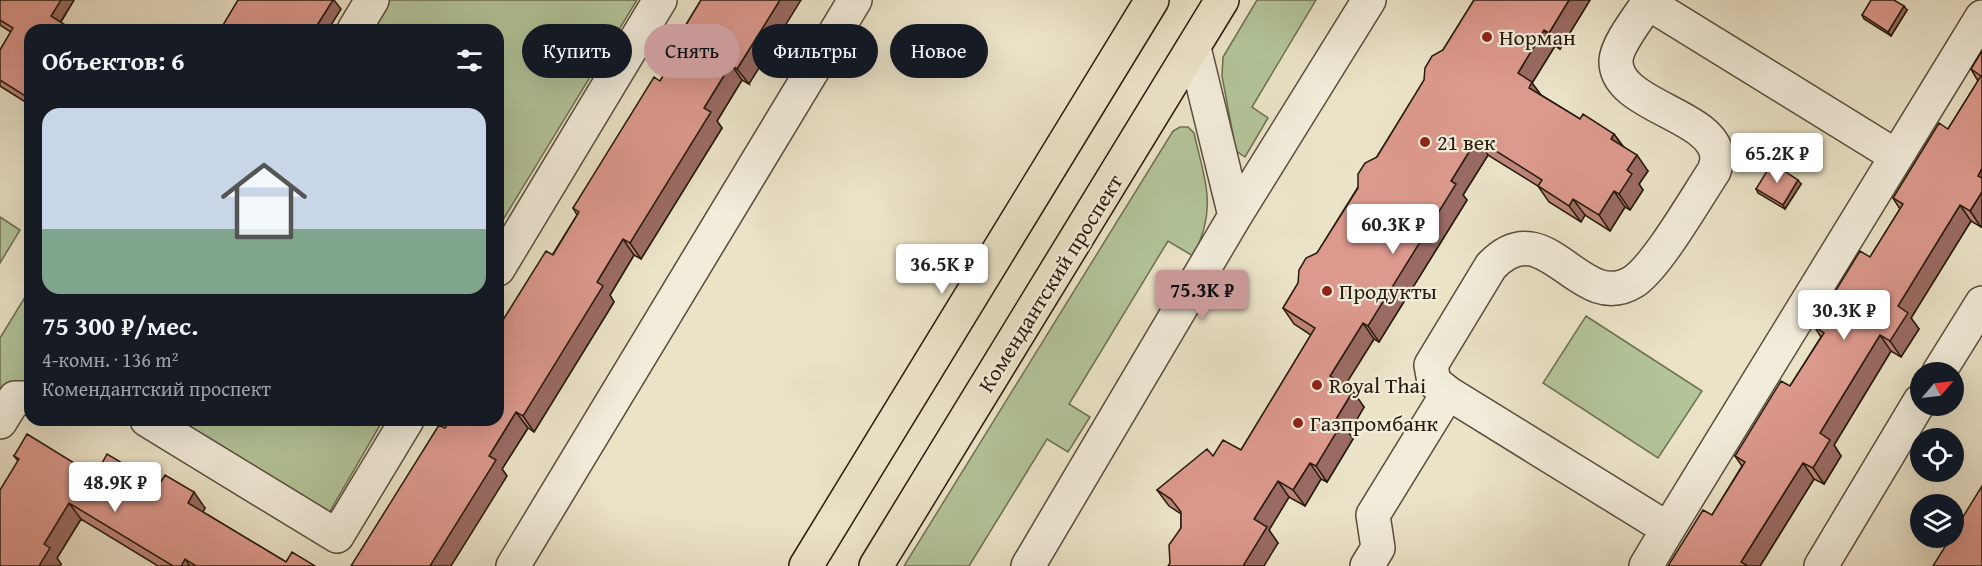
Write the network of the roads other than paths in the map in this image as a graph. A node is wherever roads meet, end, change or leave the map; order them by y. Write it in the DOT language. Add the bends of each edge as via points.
graph roads {
  1 [pos="372,0"];
  2 [pos="660,0"];
  3 [pos="855,0"];
  4 [pos="1152,0"];
  5 [pos="1222,0"];
  6 [pos="1369,0"];
  7 [pos="1649,1"];
  8 [pos="1982,17"];
  9 [pos="358,24"];
  10 [pos="1194,48"];
  11 [pos="1896,156"];
  12 [pos="1235,216"];
  13 [pos="504,259"];
  14 [pos="1982,303"];
  15 [pos="1944,362"];
  16 [pos="1448,393"];
  17 [pos="24,398"];
  18 [pos="1911,416"];
  19 [pos="0,422"];
  20 [pos="157,426"];
  21 [pos="403,426"];
  22 [pos="1668,529"];
  23 [pos="513,566"];
  24 [pos="806,566"];
  25 [pos="876,566"];
  26 [pos="1028,566"];
  27 [pos="1367,566"];
  28 [pos="1646,566"];
  29 [pos="1821,566"];
  1 -- 9 [label="street"];
  2 -- 13 [label="street"];
  3 -- 23 [label="street"];
  4 -- 24 [label="main road"];
  5 -- 10 [label="main road, Комендантский проспект"];
  6 -- 12 [label="street"];
  7 -- 11 [label="street"];
  7 -- 16 [label="street" via="1621,47 1616,59 1618,74 1628,87 1712,143 1717,158 1713,171 1646,273 1616,290 1600,289 1542,251 1522,247 1503,254 1491,266 1431,365 1434,382"];
  8 -- 11 [label="street"];
  10 -- 12 [label="street"];
  10 -- 25 [label="main road, Комендантский проспект"];
  11 -- 22 [label="street"];
  12 -- 26 [label="street"];
  14 -- 15 [label="street"];
  16 -- 22 [label="street"];
  16 -- 27 [label="street" via="1373,515 1378,548"];
  17 -- 19 [label="street" via="15,398"];
  18 -- 29 [label="street"];
  20 -- 21 [label="street" via="338,536"];
  22 -- 28 [label="street"];
}
